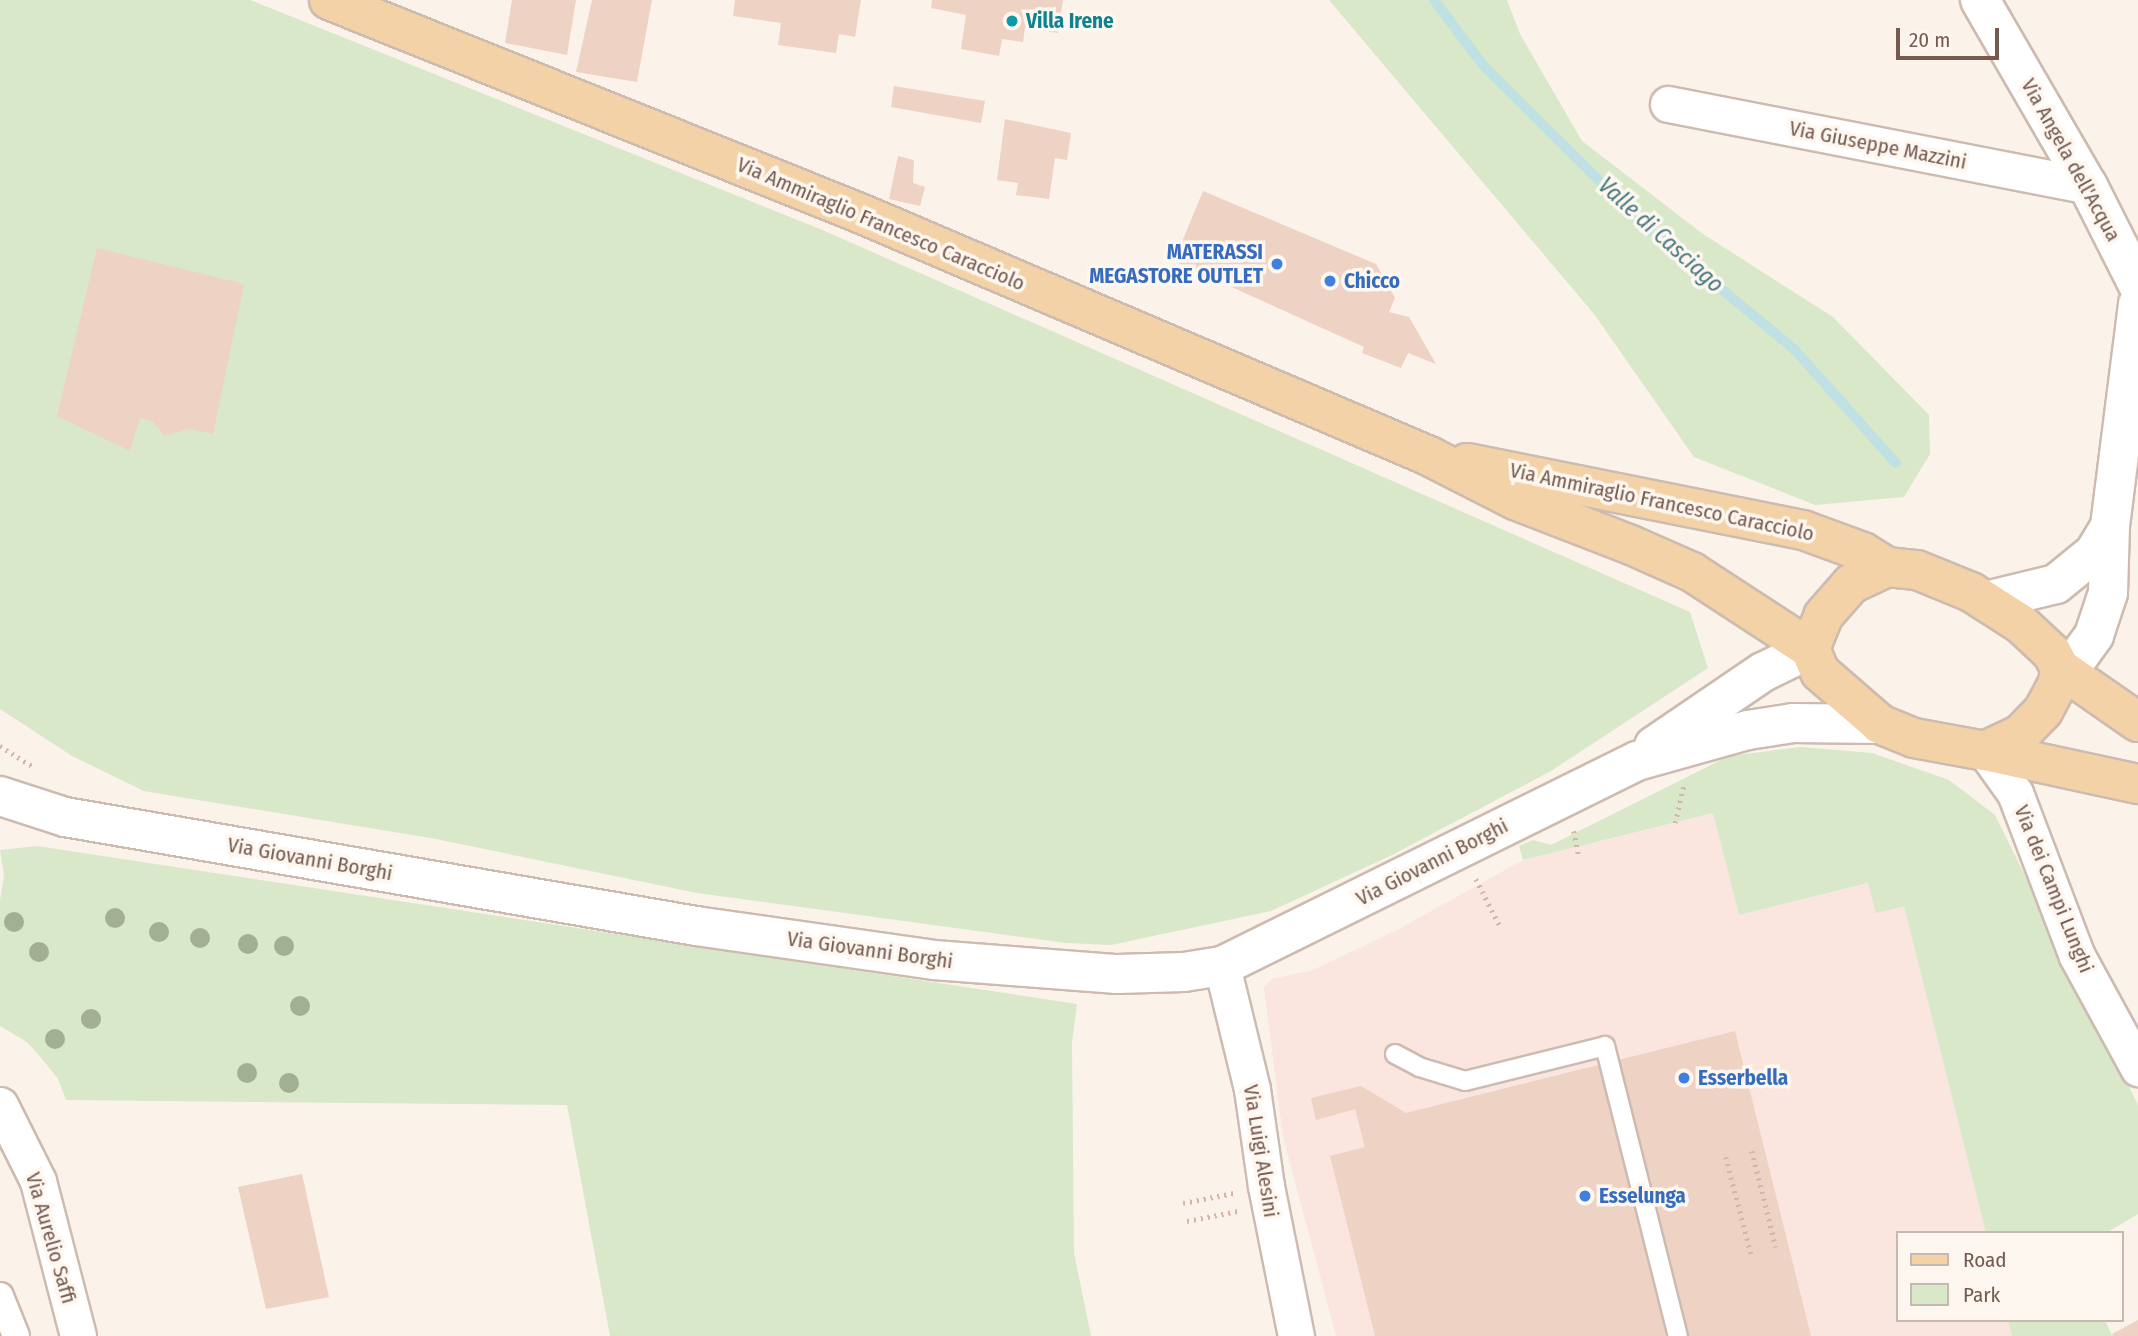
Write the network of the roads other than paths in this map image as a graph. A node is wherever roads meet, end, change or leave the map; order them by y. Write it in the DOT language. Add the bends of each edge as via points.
graph roads {
  1 [pos="329,0"];
  2 [pos="1980,0"];
  3 [pos="1668,104"];
  4 [pos="2088,186"];
  5 [pos="2138,285"];
  6 [pos="2138,304"];
  7 [pos="1429,456"];
  8 [pos="2110,526"];
  9 [pos="1888,567"];
  10 [pos="1986,601"];
  11 [pos="1744,604"];
  12 [pos="2094,635"];
  13 [pos="1810,649"];
  14 [pos="2060,668"];
  15 [pos="1763,672"];
  16 [pos="2129,716"];
  17 [pos="1880,724"];
  18 [pos="1985,751"];
  19 [pos="1636,761"];
  20 [pos="2138,784"];
  21 [pos="0,796"];
  22 [pos="65,817"];
  23 [pos="0,822"];
  24 [pos="1222,966"];
  25 [pos="1395,1054"];
  26 [pos="2138,1068"];
  27 [pos="3,1116"];
  28 [pos="0,1296"];
  29 [pos="16,1336"];
  30 [pos="78,1336"];
  31 [pos="1296,1336"];
  32 [pos="1678,1336"];
  1 -- 7 [label="main road, Via Ammiraglio Francesco Caracciolo" via="862,214"];
  2 -- 4 [label="main road, Via Angela dell'Acqua"];
  3 -- 4 [label="street, Via Giuseppe Mazzini"];
  4 -- 5 [label="main road, Via Angela dell'Acqua"];
  6 -- 8 [label="main road"];
  7 -- 9 [label="main road, Via Ammiraglio Francesco Caracciolo" via="1803,530 1863,552"];
  7 -- 11 [label="main road, Via Ammiraglio Francesco Caracciolo" via="1515,500 1692,572"];
  8 -- 10 [label="main road" via="2094,554 2056,584"];
  8 -- 12 [label="main road" via="2108,593"];
  9 -- 10 [label="main road" via="1917,570"];
  9 -- 13 [label="main road" via="1868,574 1840,594 1823,615"];
  10 -- 14 [label="main road" via="2040,640"];
  11 -- 13 [label="main road, Via Ammiraglio Francesco Caracciolo"];
  11 -- 15 [label="main road, Via Ammiraglio Francesco Caracciolo" via="1767,645"];
  12 -- 14 [label="main road" via="2079,656"];
  12 -- 16 [label="main road" via="2103,672"];
  13 -- 15 [label="main road, Via Giovanni Borghi"];
  13 -- 17 [label="main road" via="1820,672"];
  14 -- 16 [label="main road"];
  14 -- 18 [label="main road" via="2052,698 2033,722 2004,744"];
  15 -- 19 [label="main road, Via Giovanni Borghi"];
  17 -- 18 [label="main road" via="1945,746"];
  17 -- 19 [label="main road, Via Giovanni Borghi" via="1782,724"];
  18 -- 20 [label="main road"];
  18 -- 26 [label="street, Via dei Campi Lunghi" via="2015,793 2077,956"];
  19 -- 24 [label="main road, Via Giovanni Borghi"];
  21 -- 22 [label="main road, Via Giovanni Borghi"];
  22 -- 23 [label="main road, Via Giovanni Borghi"];
  22 -- 24 [label="main road, Via Giovanni Borghi" via="696,926 934,960 1118,974"];
  24 -- 31 [label="street, Via Luigi Alesini" via="1252,1089"];
  25 -- 32 [label="lane" via="1465,1081 1605,1046"];
  27 -- 30 [label="street, Via Aurelio Saffi" via="38,1181"];
  28 -- 29 [label="street"];
}
